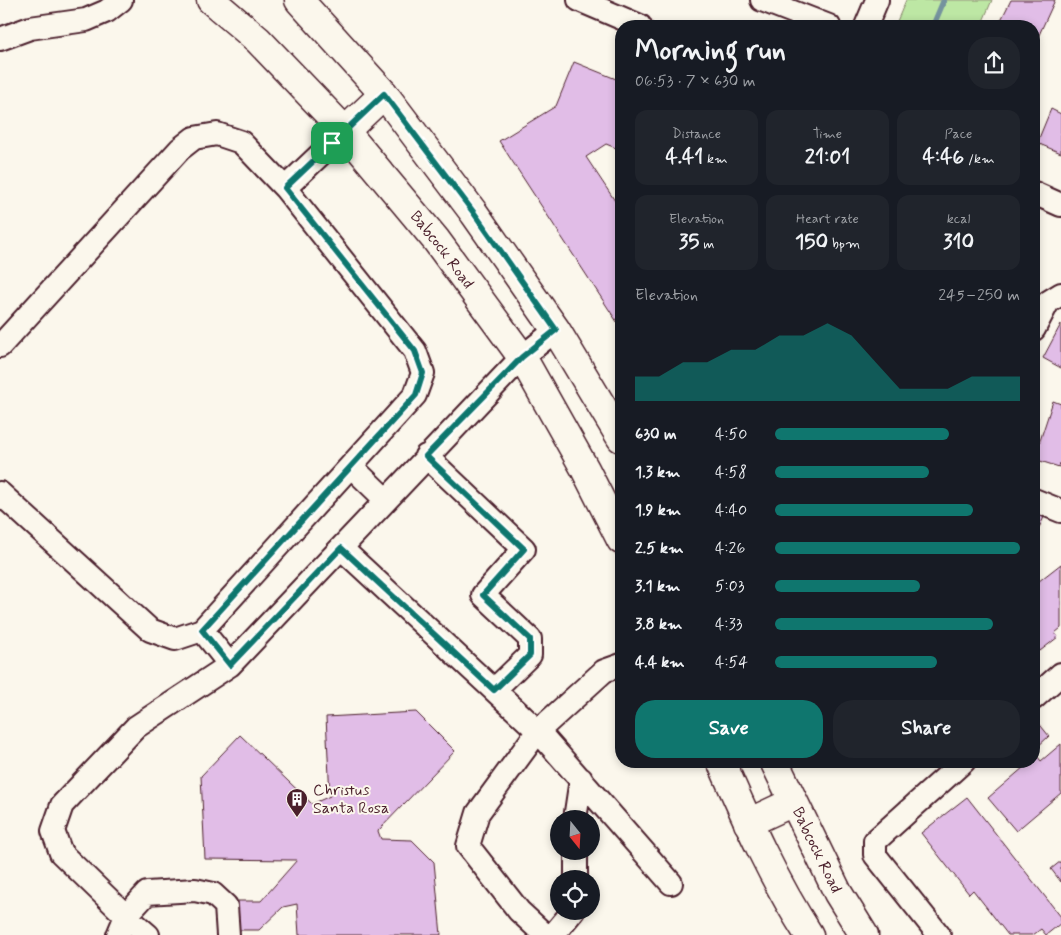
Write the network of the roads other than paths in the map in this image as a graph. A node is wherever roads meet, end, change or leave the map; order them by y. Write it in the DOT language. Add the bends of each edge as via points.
graph roads {
  1 [pos="121,0"];
  2 [pos="211,0"];
  3 [pos="299,0"];
  4 [pos="579,0"];
  5 [pos="762,0"];
  6 [pos="877,0"];
  7 [pos="626,20"];
  8 [pos="814,20"];
  9 [pos="869,20"];
  10 [pos="0,39"];
  11 [pos="384,94"];
  12 [pos="345,131"];
  13 [pos="285,188"];
  14 [pos="1040,196"];
  15 [pos="1061,205"];
  16 [pos="1061,294"];
  17 [pos="1040,317"];
  18 [pos="556,330"];
  19 [pos="0,346"];
  20 [pos="522,357"];
  21 [pos="615,428"];
  22 [pos="426,456"];
  23 [pos="351,466"];
  24 [pos="0,493"];
  25 [pos="386,500"];
  26 [pos="1040,502"];
  27 [pos="1061,511"];
  28 [pos="615,528"];
  29 [pos="341,548"];
  30 [pos="202,630"];
  31 [pos="230,665"];
  32 [pos="615,667"];
  33 [pos="1061,674"];
  34 [pos="494,690"];
  35 [pos="1040,693"];
  36 [pos="538,731"];
  37 [pos="724,768"];
  38 [pos="777,768"];
  39 [pos="956,768"];
  40 [pos="581,779"];
  41 [pos="793,802"];
  42 [pos="576,810"];
  43 [pos="748,823"];
  44 [pos="671,883"];
  45 [pos="566,920"];
  46 [pos="122,925"];
  47 [pos="148,935"];
  48 [pos="228,935"];
  49 [pos="546,935"];
  50 [pos="553,935"];
  51 [pos="809,935"];
  52 [pos="864,935"];
  53 [pos="939,935"];
  1 -- 10 [label="street" via="86,20 30,28"];
  2 -- 12 [label="main road, Babcock Road" via="258,40"];
  3 -- 11 [label="main road"];
  4 -- 7 [label="street"];
  5 -- 8 [label="street"];
  6 -- 9 [label="street"];
  11 -- 12 [label="main road"];
  11 -- 18 [label="main road" via="474,213"];
  12 -- 13 [label="street"];
  12 -- 20 [label="main road, Babcock Road" via="436,240"];
  13 -- 19 [label="street" via="240,142 217,134 194,138 180,149"];
  13 -- 23 [label="street" via="415,351 423,373 416,395"];
  14 -- 15 [label="street"];
  16 -- 17 [label="street" via="1048,302"];
  18 -- 20 [label="street"];
  18 -- 21 [label="main road"];
  20 -- 22 [label="street"];
  20 -- 28 [label="main road, Babcock Road"];
  22 -- 25 [label="street"];
  22 -- 34 [label="street" via="524,549 483,595 530,639 530,655"];
  23 -- 25 [label="street"];
  23 -- 30 [label="street"];
  24 -- 30 [label="street" via="150,630 175,639"];
  25 -- 29 [label="street"];
  26 -- 27 [label="street"];
  29 -- 31 [label="street"];
  29 -- 34 [label="street"];
  30 -- 31 [label="street"];
  31 -- 46 [label="street" via="136,727 62,805 53,831 60,853"];
  32 -- 36 [label="street" via="604,672"];
  33 -- 35 [label="street"];
  34 -- 36 [label="street"];
  36 -- 40 [label="street"];
  36 -- 49 [label="street" via="478,813 468,846 519,911"];
  37 -- 43 [label="main road"];
  38 -- 41 [label="main road, Babcock Road"];
  39 -- 53 [label="street" via="875,842 875,855"];
  40 -- 42 [label="street"];
  40 -- 44 [label="street"];
  41 -- 43 [label="main road"];
  41 -- 52 [label="main road, Babcock Road" via="838,893"];
  43 -- 51 [label="main road"];
  45 -- 50 [label="street"];
  46 -- 47 [label="street"];
  46 -- 48 [label="street" via="147,893 195,890 213,894 226,906"];
}
